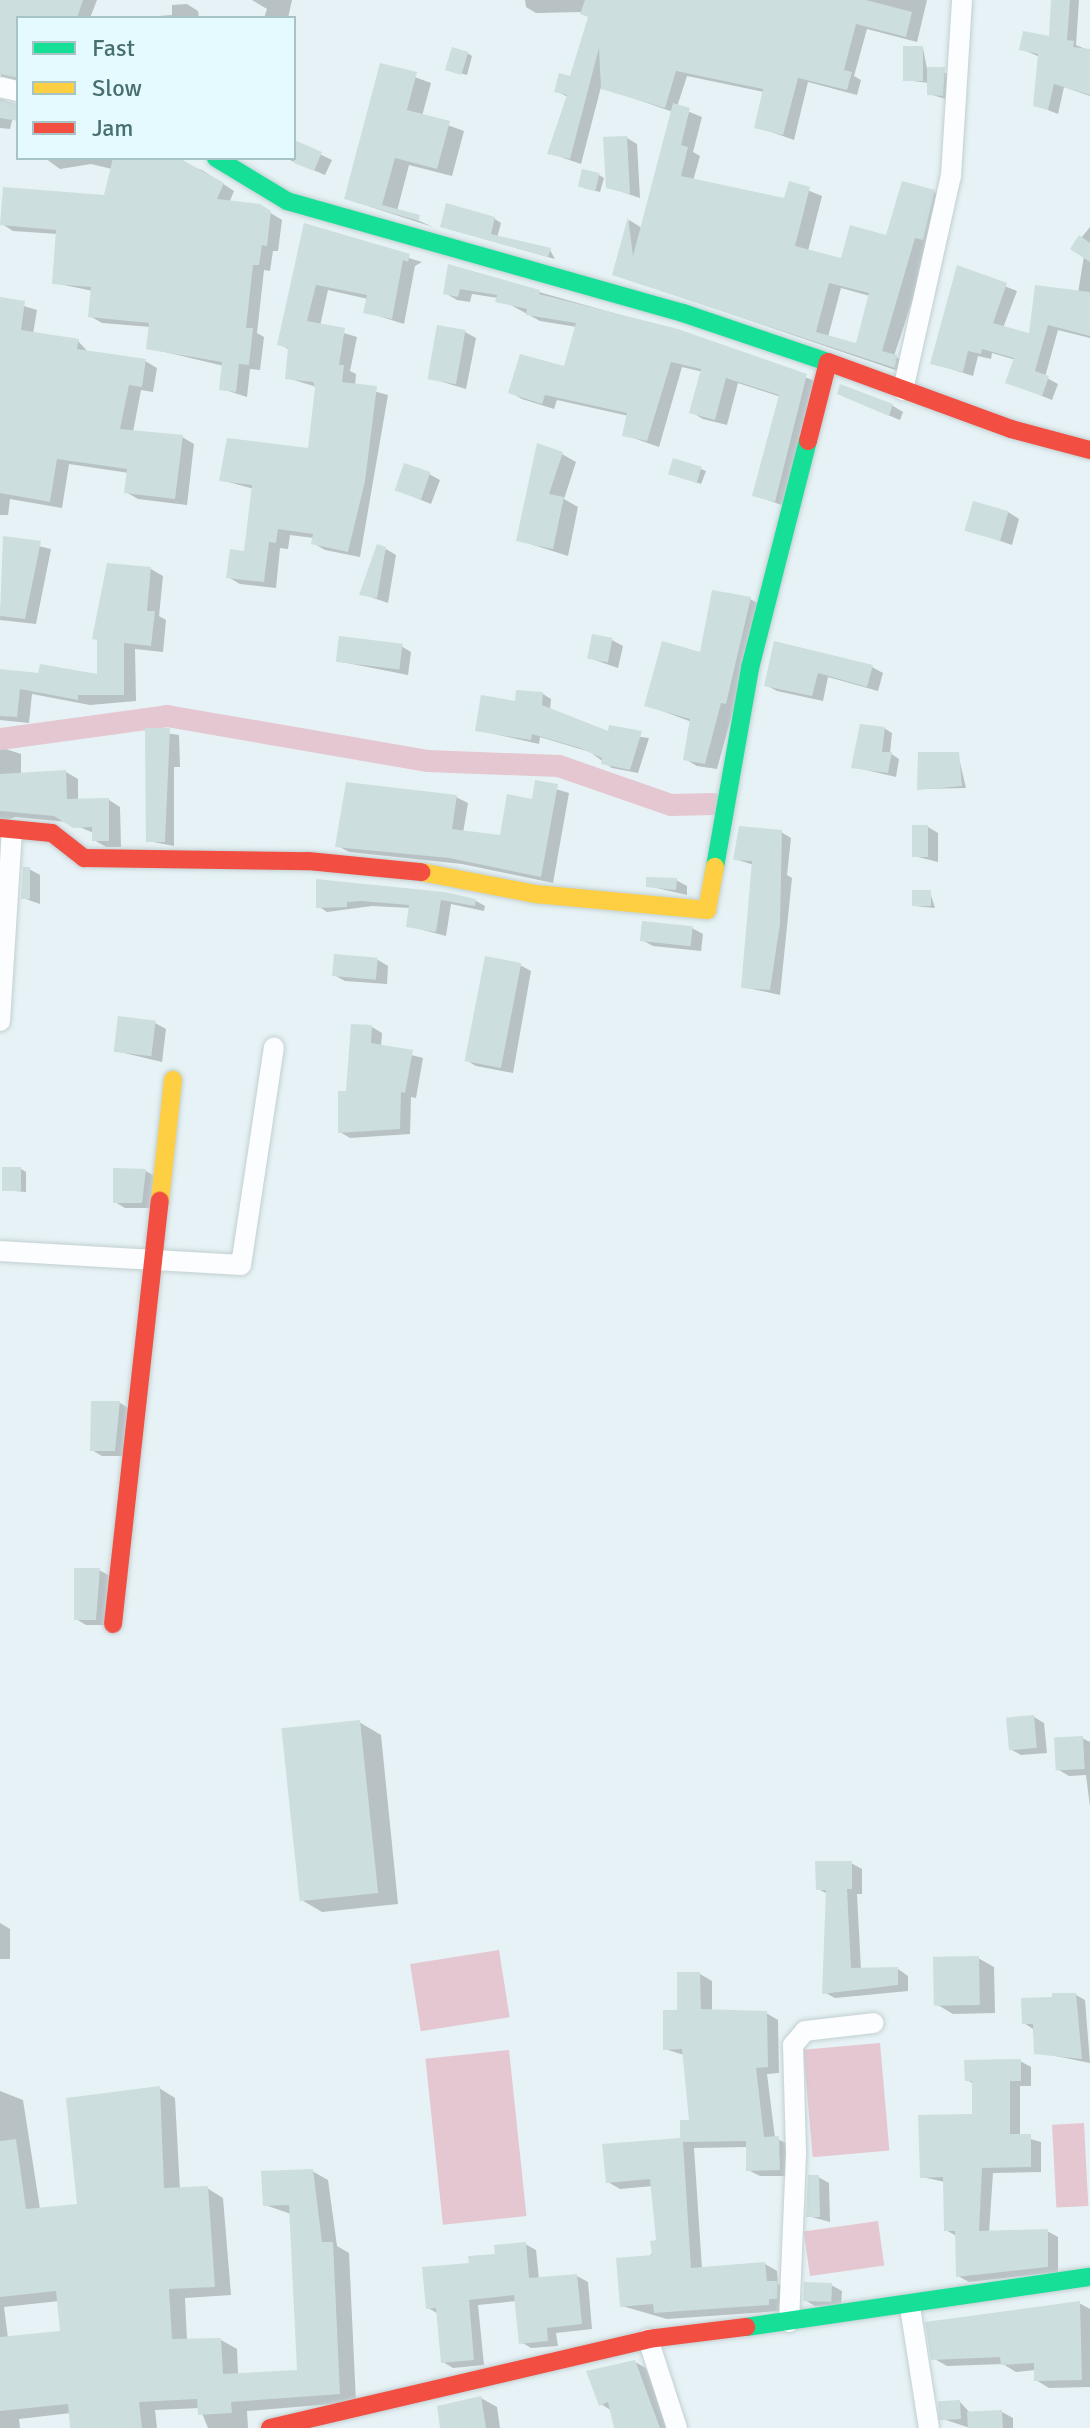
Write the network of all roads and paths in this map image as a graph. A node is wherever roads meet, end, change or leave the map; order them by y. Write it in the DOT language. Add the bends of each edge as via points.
graph roads {
  1 [pos="962,0"];
  2 [pos="219,160"];
  3 [pos="828,362"];
  4 [pos="903,390"];
  5 [pos="1090,450"];
  6 [pos="6,830"];
  7 [pos="0,1021"];
  8 [pos="274,1047"];
  9 [pos="173,1080"];
  10 [pos="0,1251"];
  11 [pos="154,1260"];
  12 [pos="113,1624"];
  13 [pos="874,2023"];
  14 [pos="1090,2277"];
  15 [pos="910,2307"];
  16 [pos="789,2322"];
  17 [pos="648,2339"];
  18 [pos="280,2427"];
  19 [pos="677,2428"];
  20 [pos="929,2428"];
  1 -- 4 [label="street" via="951,176"];
  2 -- 3 [label="street" via="287,201 683,313"];
  3 -- 4 [label="street"];
  3 -- 6 [label="street" via="750,668 709,909 535,894 447,875 308,861 84,858 52,833"];
  4 -- 5 [label="street"];
  6 -- 7 [label="street"];
  8 -- 11 [label="street" via="241,1265"];
  9 -- 11 [label="street"];
  10 -- 11 [label="street"];
  11 -- 12 [label="street"];
  13 -- 16 [label="street" via="805,2031 793,2045 796,2152"];
  14 -- 15 [label="street"];
  15 -- 16 [label="street"];
  15 -- 20 [label="street"];
  16 -- 17 [label="street"];
  17 -- 18 [label="street"];
  17 -- 19 [label="street"];
}
